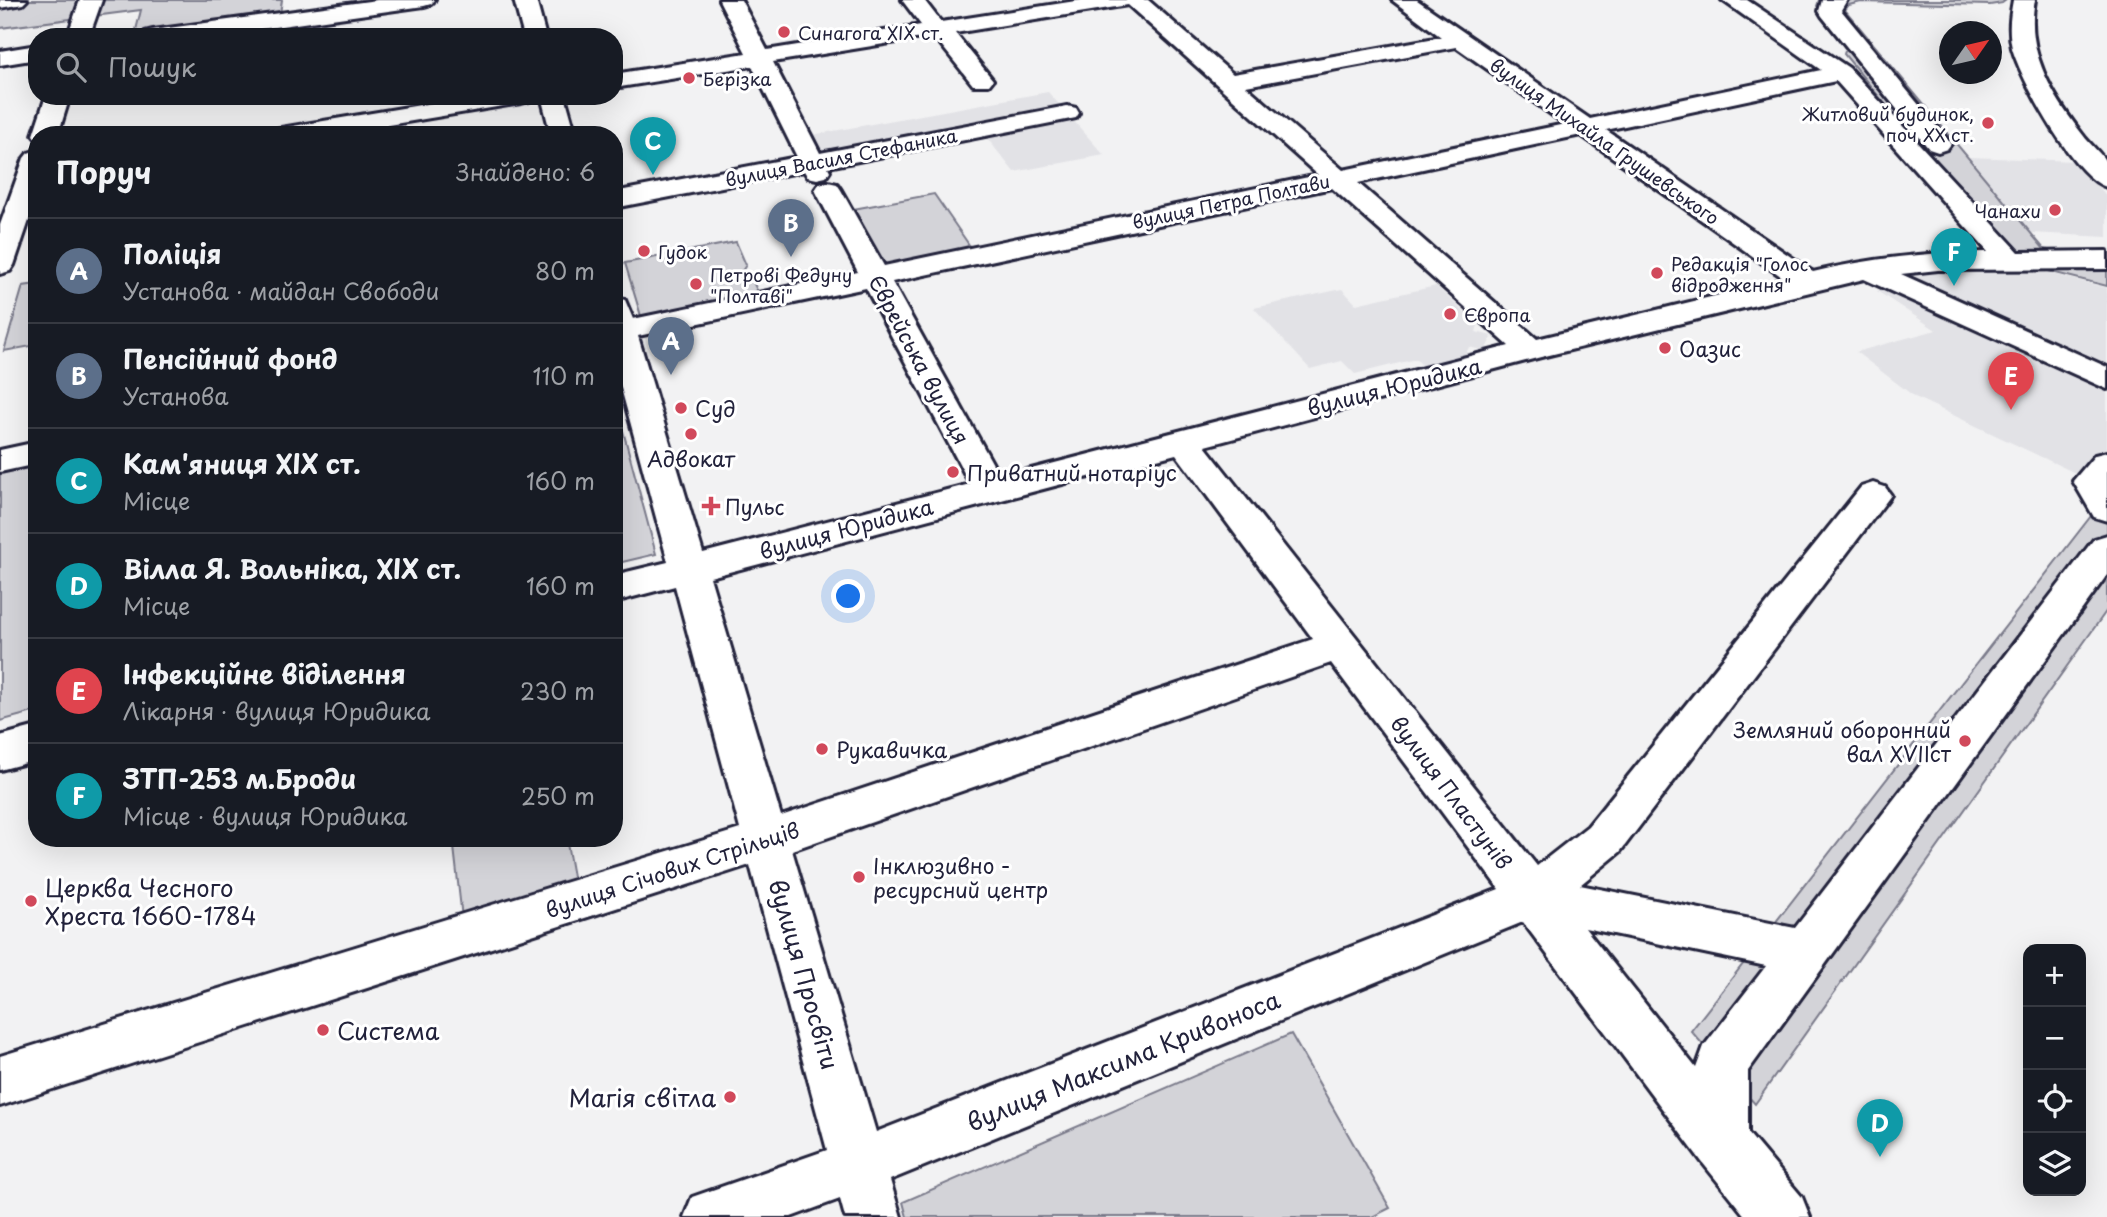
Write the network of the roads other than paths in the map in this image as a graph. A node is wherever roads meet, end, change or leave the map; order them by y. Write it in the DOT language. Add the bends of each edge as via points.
graph roads {
  1 [pos="16,0"];
  2 [pos="425,0"];
  3 [pos="525,0"];
  4 [pos="730,0"];
  5 [pos="913,0"];
  6 [pos="1122,0"];
  7 [pos="1135,0"];
  8 [pos="1403,0"];
  9 [pos="1733,0"];
  10 [pos="1836,0"];
  11 [pos="2024,0"];
  12 [pos="0,2"];
  13 [pos="281,10"];
  14 [pos="319,14"];
  15 [pos="196,28"];
  16 [pos="320,28"];
  17 [pos="533,28"];
  18 [pos="938,29"];
  19 [pos="1460,40"];
  20 [pos="28,53"];
  21 [pos="0,58"];
  22 [pos="759,58"];
  23 [pos="1841,74"];
  24 [pos="623,80"];
  25 [pos="981,80"];
  26 [pos="1229,82"];
  27 [pos="55,105"];
  28 [pos="440,105"];
  29 [pos="556,105"];
  30 [pos="1067,113"];
  31 [pos="48,126"];
  32 [pos="308,126"];
  33 [pos="561,126"];
  34 [pos="1585,127"];
  35 [pos="28,173"];
  36 [pos="819,175"];
  37 [pos="1339,178"];
  38 [pos="2107,178"];
  39 [pos="0,184"];
  40 [pos="28,188"];
  41 [pos="623,199"];
  42 [pos="2028,259"];
  43 [pos="2107,260"];
  44 [pos="0,265"];
  45 [pos="1866,269"];
  46 [pos="2107,275"];
  47 [pos="875,276"];
  48 [pos="1808,282"];
  49 [pos="623,322"];
  50 [pos="623,346"];
  51 [pos="1531,351"];
  52 [pos="2107,379"];
  53 [pos="1183,440"];
  54 [pos="28,455"];
  55 [pos="0,461"];
  56 [pos="2107,463"];
  57 [pos="990,491"];
  58 [pos="1873,495"];
  59 [pos="2107,509"];
  60 [pos="2107,548"];
  61 [pos="691,569"];
  62 [pos="623,587"];
  63 [pos="1339,645"];
  64 [pos="28,745"];
  65 [pos="0,753"];
  66 [pos="766,840"];
  67 [pos="1532,897"];
  68 [pos="1805,952"];
  69 [pos="0,1081"];
  70 [pos="1721,1143"];
  71 [pos="858,1166"];
  72 [pos="712,1217"];
  73 [pos="873,1217"];
  74 [pos="1782,1217"];
  1 -- 12 [label="street"];
  2 -- 14 [label="street"];
  3 -- 17 [label="street"];
  4 -- 22 [label="street, Єврейська вулиця"];
  5 -- 18 [label="street"];
  6 -- 18 [label="street"];
  7 -- 26 [label="street"];
  8 -- 19 [label="street, вулиця Михайла Грушевського"];
  9 -- 23 [label="street"];
  10 -- 42 [label="street" via="1830,11"];
  11 -- 38 [label="street" via="2022,39 2032,76 2052,111"];
  13 -- 14 [label="street"];
  13 -- 15 [label="street"];
  14 -- 16 [label="street"];
  18 -- 22 [label="street"];
  18 -- 25 [label="street"];
  19 -- 26 [label="street"];
  19 -- 34 [label="street, вулиця Михайла Грушевського"];
  20 -- 21 [label="street"];
  22 -- 24 [label="street"];
  22 -- 36 [label="street, Єврейська вулиця"];
  23 -- 34 [label="street, вулиця Петра Полтави"];
  23 -- 42 [label="street"];
  26 -- 37 [label="street"];
  27 -- 31 [label="street"];
  28 -- 32 [label="street" via="323,118"];
  29 -- 33 [label="street"];
  30 -- 36 [label="street, вулиця Василя Стефаника"];
  34 -- 37 [label="street, вулиця Петра Полтави"];
  34 -- 48 [label="street, вулиця Михайла Грушевського"];
  35 -- 39 [label="street"];
  36 -- 41 [label="street, вулиця Василя Стефаника"];
  36 -- 47 [label="street, Єврейська вулиця"];
  37 -- 47 [label="street, вулиця Петра Полтави"];
  37 -- 51 [label="street"];
  40 -- 44 [label="street"];
  42 -- 43 [label="street, вулиця Юридика"];
  42 -- 45 [label="street, вулиця Юридика" via="1938,261"];
  42 -- 46 [label="street"];
  45 -- 48 [label="street, вулиця Юридика"];
  45 -- 52 [label="street"];
  47 -- 49 [label="street, вулиця Петра Полтави"];
  47 -- 57 [label="street, Єврейська вулиця"];
  48 -- 51 [label="street, вулиця Юридика"];
  50 -- 61 [label="street, вулиця Просвіти"];
  51 -- 53 [label="street, вулиця Юридика"];
  53 -- 57 [label="street, вулиця Юридика"];
  53 -- 63 [label="street, вулиця Пластунів"];
  54 -- 55 [label="street"];
  56 -- 59 [label="street" via="2090,481"];
  57 -- 61 [label="street, вулиця Юридика"];
  58 -- 67 [label="street" via="1604,839"];
  60 -- 68 [label="street"];
  61 -- 62 [label="street, вулиця Юридика"];
  61 -- 66 [label="street, вулиця Просвіти"];
  63 -- 66 [label="street, вулиця Січових Стрільців"];
  63 -- 67 [label="street, вулиця Пластунів"];
  64 -- 65 [label="street"];
  66 -- 69 [label="street, вулиця Січових Стрільців"];
  66 -- 71 [label="street, вулиця Просвіти"];
  67 -- 68 [label="street"];
  67 -- 70 [label="street, вулиця Пластунів"];
  67 -- 71 [label="street, вулиця Максима Кривоноса"];
  68 -- 70 [label="street" via="1722,1064"];
  70 -- 74 [label="street, вулиця Пластунів"];
  71 -- 72 [label="street, вулиця Максима Кривоноса"];
  71 -- 73 [label="street, вулиця Просвіти"];
}
